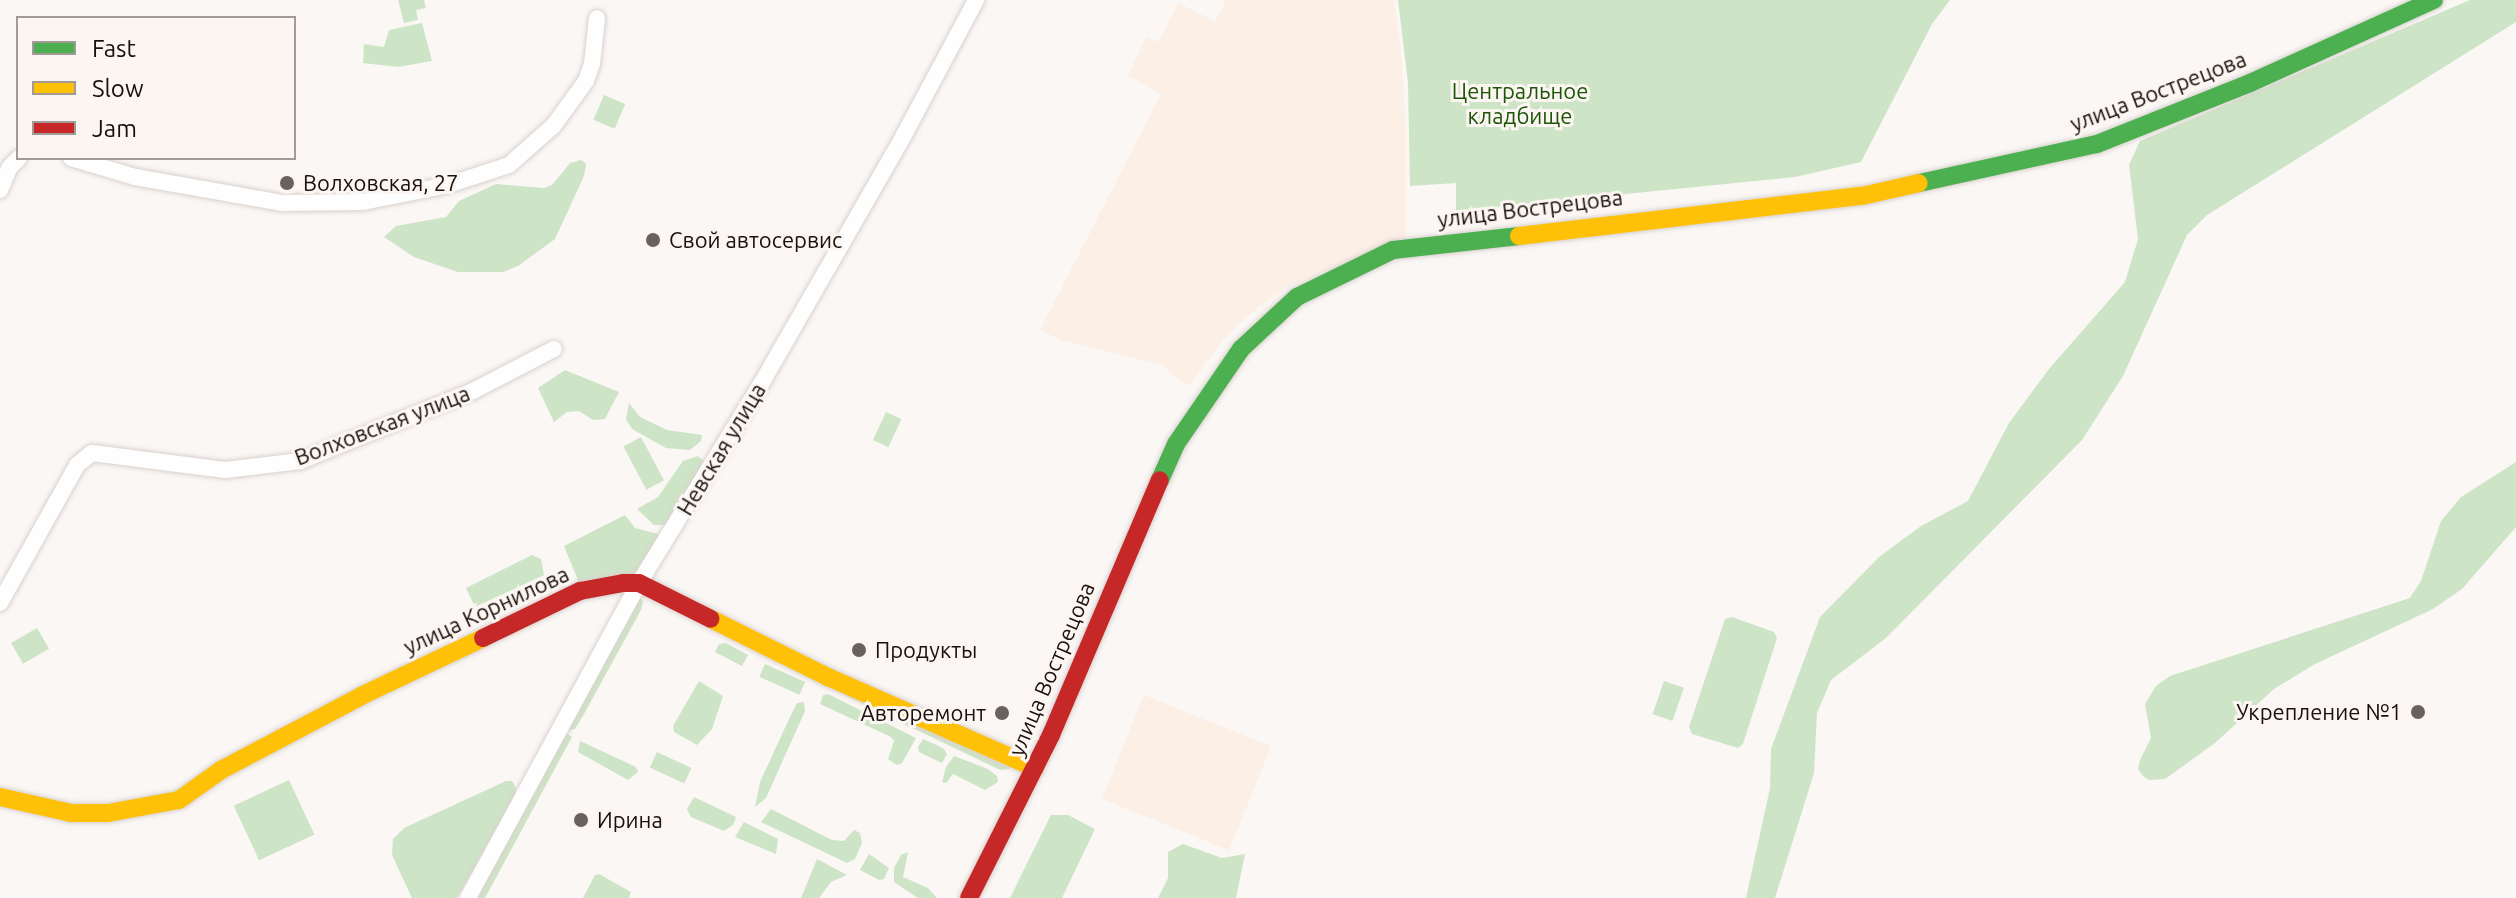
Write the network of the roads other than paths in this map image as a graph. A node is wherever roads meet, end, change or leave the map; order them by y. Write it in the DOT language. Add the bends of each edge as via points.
graph roads {
  1 [pos="976,0"];
  2 [pos="2434,0"];
  3 [pos="597,18"];
  4 [pos="17,160"];
  5 [pos="78,160"];
  6 [pos="0,190"];
  7 [pos="554,349"];
  8 [pos="639,583"];
  9 [pos="0,603"];
  10 [pos="1035,768"];
  11 [pos="0,797"];
  12 [pos="468,898"];
  13 [pos="969,898"];
  1 -- 8 [label="street, Невская улица" via="761,384"];
  2 -- 10 [label="street, улица Вострецова" via="2242,87 2097,144 1862,196 1412,246 1336,275 1267,321 1183,432 1153,489"];
  3 -- 5 [label="street" via="586,81 554,125 509,165 448,185 363,202 282,203 135,177"];
  4 -- 6 [label="street"];
  7 -- 9 [label="street, Волховская улица" via="473,391 300,461 225,470 92,453 77,465"];
  8 -- 10 [label="street" via="828,677"];
  8 -- 11 [label="street, улица Корнилова" via="580,591 363,695 221,770 179,800 108,813 71,813"];
  8 -- 12 [label="street, Невская улица"];
  10 -- 13 [label="street, улица Вострецова"];
}
